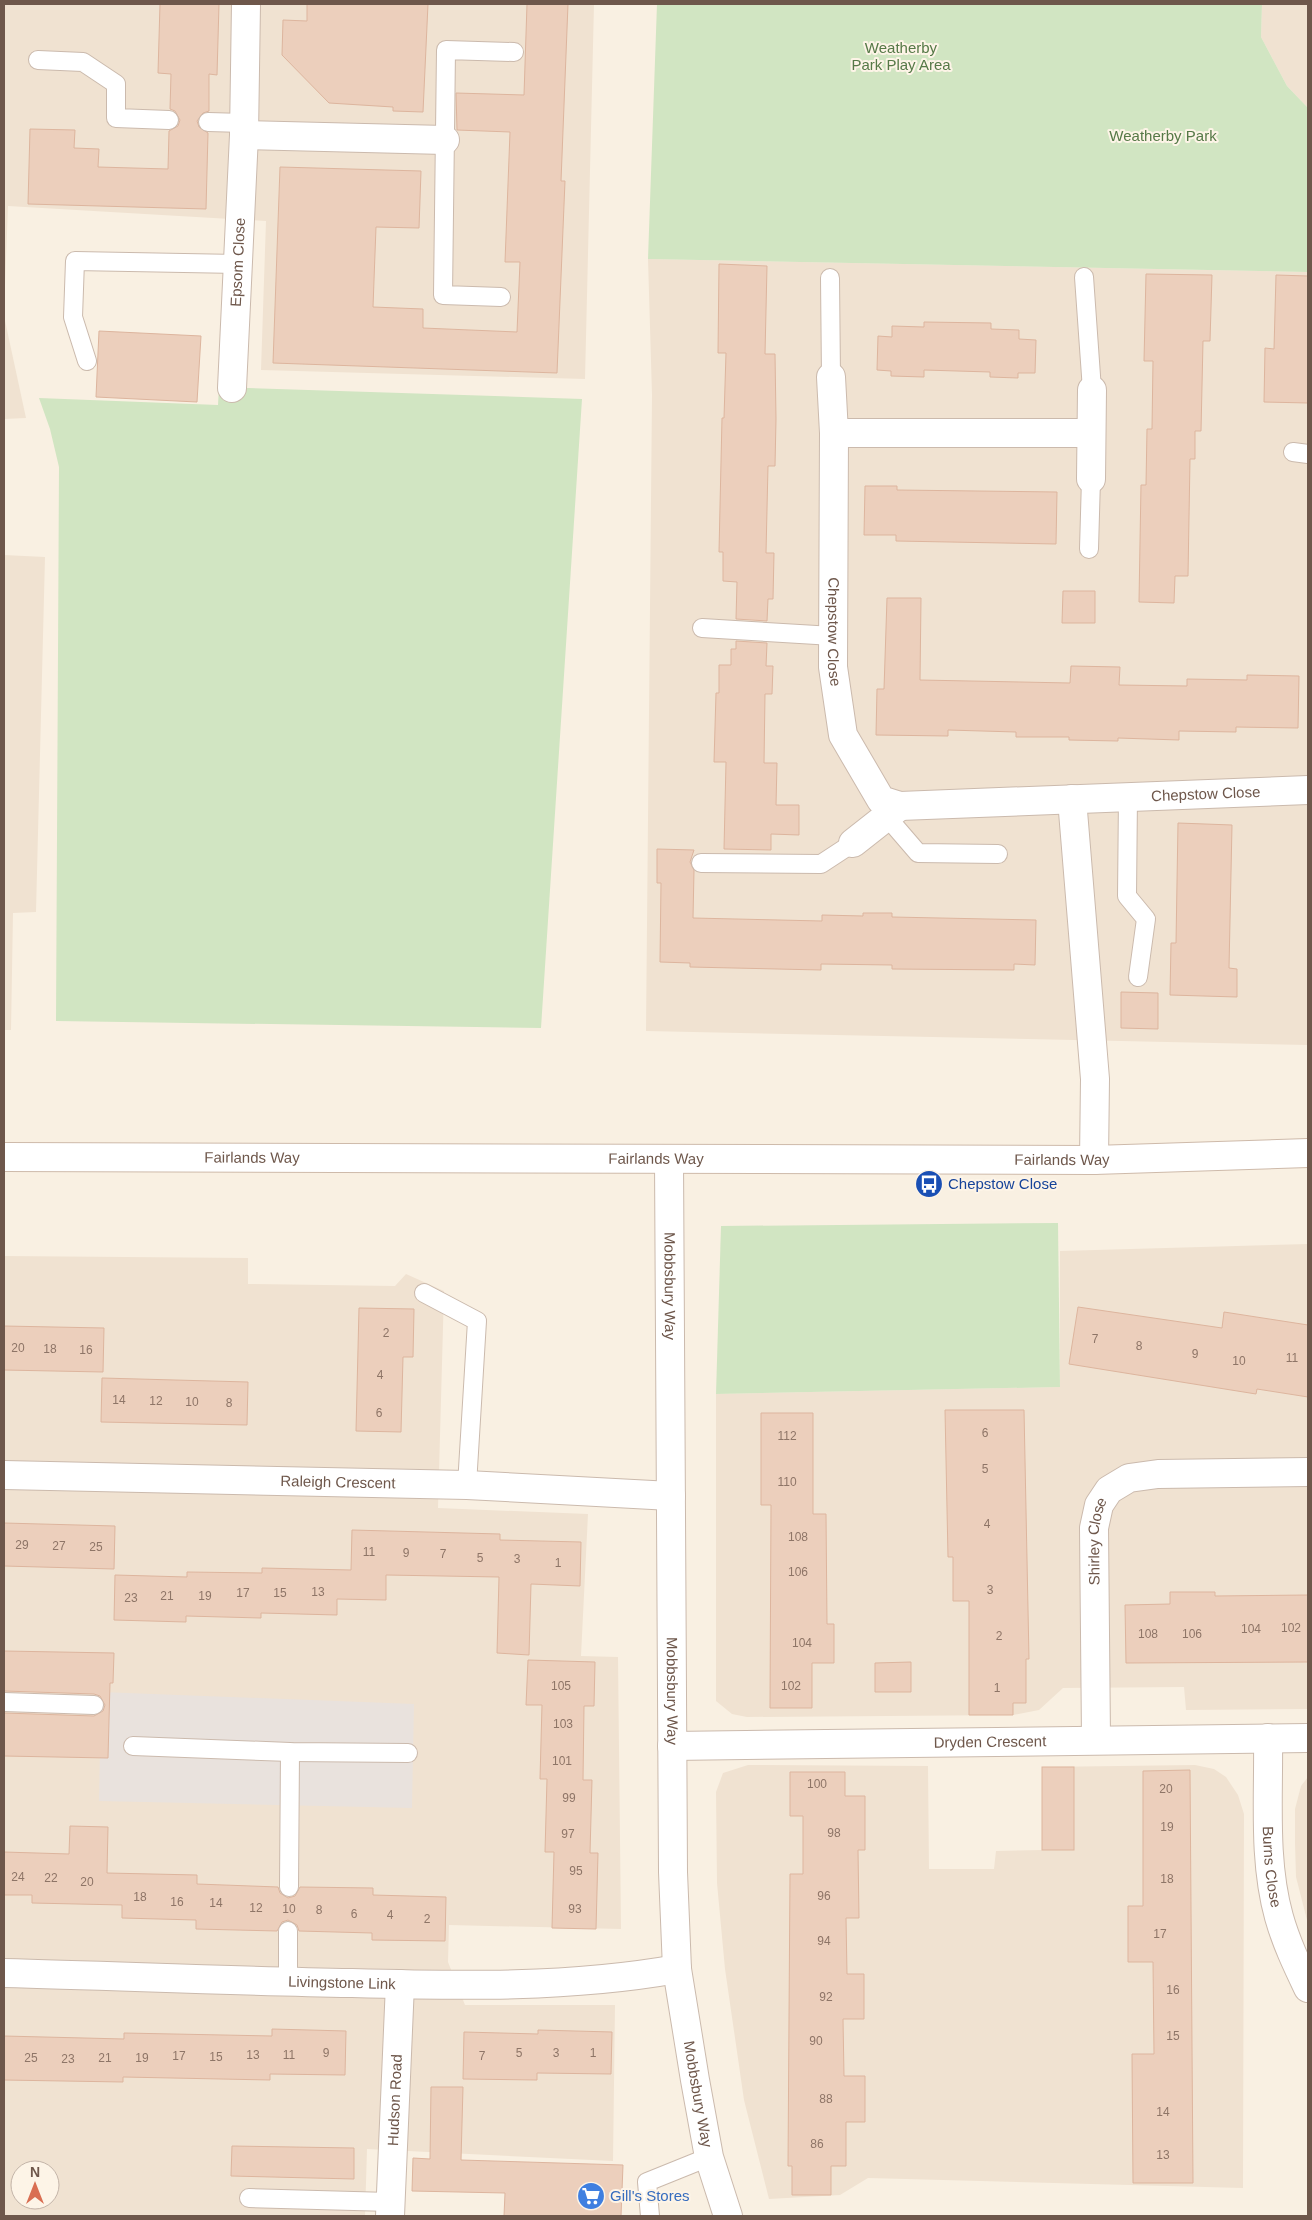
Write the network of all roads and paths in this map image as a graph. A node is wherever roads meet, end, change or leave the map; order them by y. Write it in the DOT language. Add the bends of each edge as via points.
graph roads {
  1 [pos="246,4"];
  2 [pos="514,52"];
  3 [pos="38,60"];
  4 [pos="169,120"];
  5 [pos="208,122"];
  6 [pos="244,129"];
  7 [pos="445,140"];
  8 [pos="238,264"];
  9 [pos="1084,277"];
  10 [pos="830,278"];
  11 [pos="501,297"];
  12 [pos="87,362"];
  13 [pos="831,377"];
  14 [pos="232,388"];
  15 [pos="1092,390"];
  16 [pos="834,432"];
  17 [pos="1091,433"];
  18 [pos="1091,479"];
  19 [pos="1089,549"];
  20 [pos="702,628"];
  21 [pos="833,636"];
  22 [pos="1308,790"];
  23 [pos="1128,796"];
  24 [pos="1072,799"];
  25 [pos="894,812"];
  26 [pos="854,843"];
  27 [pos="998,854"];
  28 [pos="701,863"];
  29 [pos="1138,977"];
  30 [pos="1308,1153"];
  31 [pos="4,1157"];
  32 [pos="669,1160"];
  33 [pos="1094,1160"];
  34 [pos="424,1293"];
  35 [pos="1308,1472"];
  36 [pos="4,1475"];
  37 [pos="466,1485"];
  38 [pos="671,1496"];
  39 [pos="4,1702"];
  40 [pos="94,1705"];
  41 [pos="1268,1738"];
  42 [pos="1308,1738"];
  43 [pos="1096,1740"];
  44 [pos="133,1746"];
  45 [pos="672,1746"];
  46 [pos="290,1752"];
  47 [pos="408,1753"];
  48 [pos="289,1886"];
  49 [pos="288,1931"];
  50 [pos="677,1969"];
  51 [pos="4,1973"];
  52 [pos="288,1982"];
  53 [pos="400,1984"];
  54 [pos="1308,1988"];
  55 [pos="709,2157"];
  56 [pos="249,2198"];
  57 [pos="390,2209"];
  58 [pos="650,2216"];
  59 [pos="728,2216"];
  1 -- 6 [label="street, Epsom Close"];
  2 -- 7 [label="lane" via="446,50"];
  3 -- 4 [label="lane" via="83,62 116,84 116,118"];
  5 -- 6 [label="lane"];
  6 -- 7 [label="street"];
  6 -- 8 [label="street, Epsom Close"];
  7 -- 11 [label="lane" via="443,295"];
  8 -- 12 [label="lane" via="75,261 73,317"];
  8 -- 14 [label="street, Epsom Close"];
  9 -- 15 [label="lane"];
  10 -- 13 [label="lane"];
  13 -- 16 [label="street, Chepstow Close"];
  15 -- 17 [label="street"];
  16 -- 17 [label="street"];
  16 -- 21 [label="street, Chepstow Close"];
  17 -- 18 [label="street"];
  18 -- 19 [label="lane"];
  20 -- 21 [label="lane"];
  21 -- 25 [label="street, Chepstow Close" via="833,667 843,735 881,800"];
  22 -- 23 [label="street, Chepstow Close"];
  23 -- 24 [label="street, Chepstow Close"];
  23 -- 29 [label="lane" via="1127,896 1146,919"];
  24 -- 25 [label="street, Chepstow Close"];
  24 -- 33 [label="street" via="1095,1080"];
  25 -- 26 [label="street"];
  25 -- 27 [label="lane" via="918,853"];
  26 -- 28 [label="lane" via="821,864"];
  30 -- 33 [label="street, Fairlands Way"];
  31 -- 32 [label="street, Fairlands Way"];
  32 -- 33 [label="street, Fairlands Way"];
  32 -- 38 [label="street, Mobbsbury Way"];
  34 -- 37 [label="lane" via="477,1321"];
  35 -- 43 [label="street, Shirley Close" via="1158,1474 1129,1478 1109,1490 1099,1505 1094,1528"];
  36 -- 37 [label="street, Raleigh Crescent"];
  37 -- 38 [label="street, Raleigh Crescent"];
  38 -- 45 [label="street, Mobbsbury Way"];
  39 -- 40 [label="lane"];
  41 -- 42 [label="street, Dryden Crescent"];
  41 -- 43 [label="street, Dryden Crescent"];
  41 -- 54 [label="street, Burns Close" via="1269,1852 1273,1887 1286,1940"];
  43 -- 45 [label="street, Dryden Crescent"];
  44 -- 46 [label="lane"];
  45 -- 50 [label="street, Mobbsbury Way"];
  46 -- 47 [label="lane"];
  46 -- 48 [label="lane"];
  49 -- 52 [label="lane"];
  50 -- 53 [label="street, Livingstone Link" via="577,1982"];
  50 -- 55 [label="street, Mobbsbury Way"];
  51 -- 52 [label="street, Livingstone Link"];
  52 -- 53 [label="street, Livingstone Link"];
  53 -- 57 [label="street, Hudson Road"];
  55 -- 58 [label="lane" via="647,2182"];
  55 -- 59 [label="street, Mobbsbury Way"];
  56 -- 57 [label="lane"];
}
